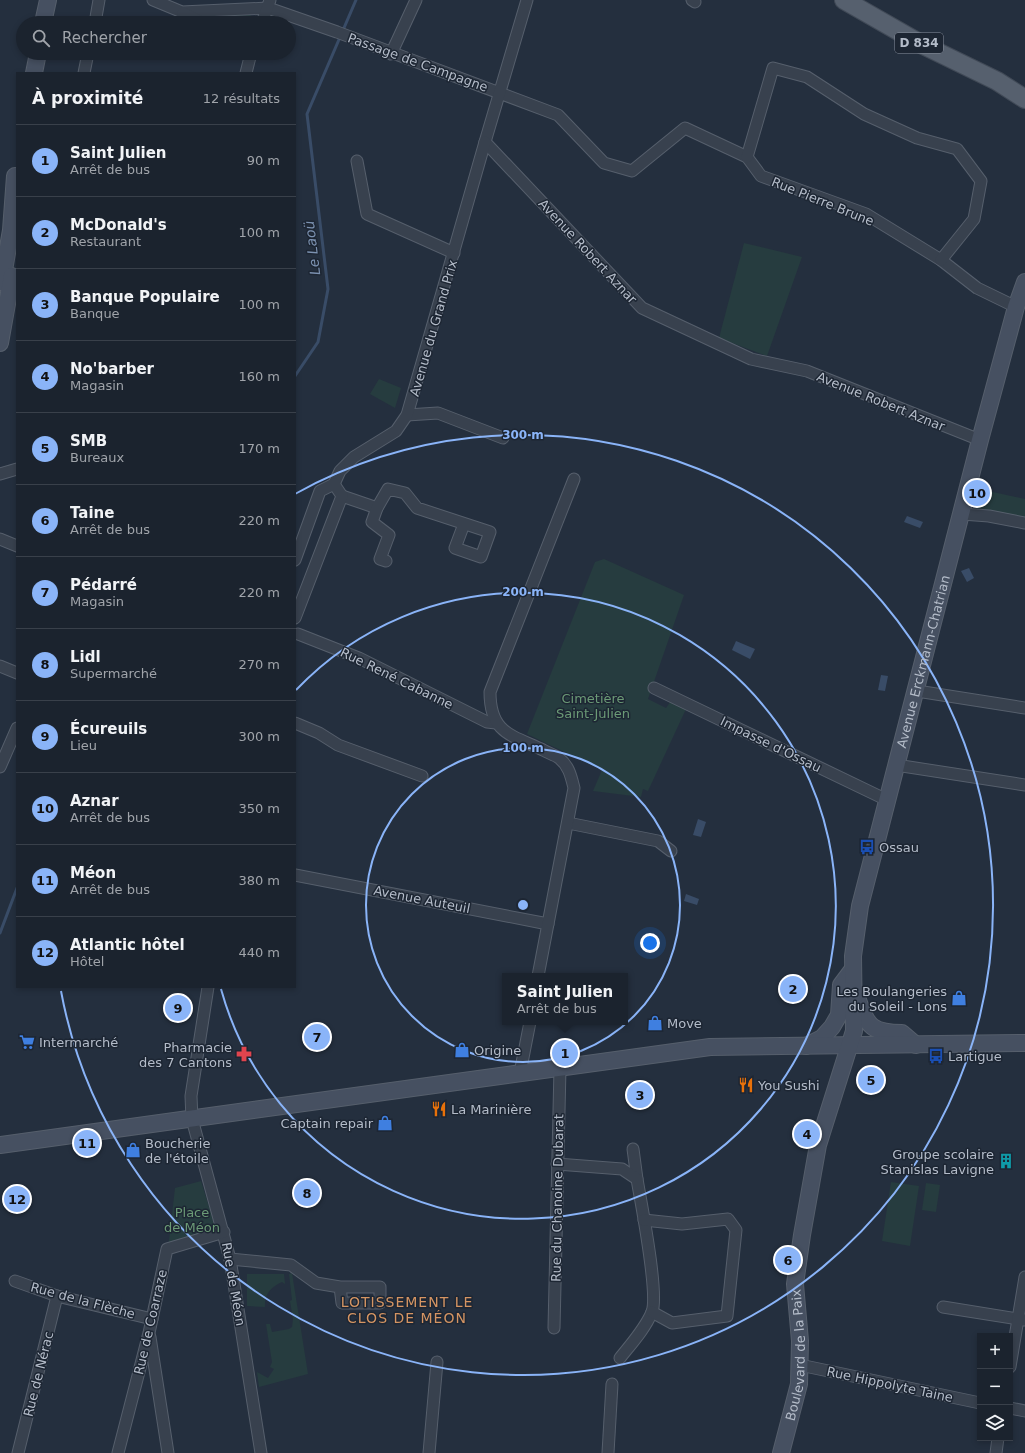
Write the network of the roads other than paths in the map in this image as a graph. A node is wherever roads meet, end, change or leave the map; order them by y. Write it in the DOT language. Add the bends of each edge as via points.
graph roads {
  1 [pos="48,0"];
  2 [pos="99,0"];
  3 [pos="153,0"];
  4 [pos="416,0"];
  5 [pos="527,0"];
  6 [pos="844,0"];
  7 [pos="269,4"];
  8 [pos="182,12"];
  9 [pos="46,16"];
  10 [pos="96,16"];
  11 [pos="190,16"];
  12 [pos="265,16"];
  13 [pos="392,54"];
  14 [pos="37,60"];
  15 [pos="41,60"];
  16 [pos="87,60"];
  17 [pos="249,60"];
  18 [pos="34,72"];
  19 [pos="40,72"];
  20 [pos="84,72"];
  21 [pos="246,72"];
  22 [pos="997,81"];
  23 [pos="1025,89"];
  24 [pos="499,92"];
  25 [pos="1025,99"];
  26 [pos="485,142"];
  27 [pos="747,157"];
  28 [pos="357,161"];
  29 [pos="16,170"];
  30 [pos="454,252"];
  31 [pos="0,254"];
  32 [pos="16,255"];
  33 [pos="941,260"];
  34 [pos="1025,282"];
  35 [pos="14,286"];
  36 [pos="1016,307"];
  37 [pos="0,343"];
  38 [pos="407,415"];
  39 [pos="503,438"];
  40 [pos="980,440"];
  41 [pos="16,469"];
  42 [pos="0,474"];
  43 [pos="574,479"];
  44 [pos="334,484"];
  45 [pos="342,496"];
  46 [pos="377,508"];
  47 [pos="962,514"];
  48 [pos="1025,523"];
  49 [pos="464,524"];
  50 [pos="0,539"];
  51 [pos="16,546"];
  52 [pos="296,557"];
  53 [pos="386,561"];
  54 [pos="296,615"];
  55 [pos="296,621"];
  56 [pos="296,636"];
  57 [pos="0,666"];
  58 [pos="16,673"];
  59 [pos="654,688"];
  60 [pos="917,691"];
  61 [pos="1025,708"];
  62 [pos="296,723"];
  63 [pos="496,723"];
  64 [pos="16,730"];
  65 [pos="896,765"];
  66 [pos="0,767"];
  67 [pos="422,776"];
  68 [pos="1025,785"];
  69 [pos="887,800"];
  70 [pos="568,823"];
  71 [pos="671,851"];
  72 [pos="296,875"];
  73 [pos="548,924"];
  74 [pos="854,969"];
  75 [pos="539,973"];
  76 [pos="854,987"];
  77 [pos="208,988"];
  78 [pos="529,1025"];
  79 [pos="1025,1043"];
  80 [pos="916,1045"];
  81 [pos="806,1046"];
  82 [pos="849,1046"];
  83 [pos="560,1068"];
  84 [pos="520,1073"];
  85 [pos="192,1119"];
  86 [pos="0,1145"];
  87 [pos="633,1149"];
  88 [pos="557,1164"];
  89 [pos="637,1179"];
  90 [pos="644,1220"];
  91 [pos="224,1232"];
  92 [pos="230,1259"];
  93 [pos="1025,1277"];
  94 [pos="15,1281"];
  95 [pos="340,1287"];
  96 [pos="58,1296"];
  97 [pos="943,1306"];
  98 [pos="652,1312"];
  99 [pos="152,1319"];
  100 [pos="1021,1320"];
  101 [pos="554,1328"];
  102 [pos="149,1333"];
  103 [pos="1013,1354"];
  104 [pos="620,1358"];
  105 [pos="438,1362"];
  106 [pos="800,1365"];
  107 [pos="612,1384"];
  108 [pos="977,1402"];
  109 [pos="1013,1409"];
  110 [pos="1025,1411"];
  111 [pos="998,1441"];
  112 [pos="18,1453"];
  113 [pos="118,1453"];
  114 [pos="168,1453"];
  115 [pos="261,1453"];
  116 [pos="428,1453"];
  117 [pos="608,1453"];
  118 [pos="781,1453"];
  119 [pos="996,1453"];
  1 -- 9 [label="main road"];
  2 -- 10 [label="street"];
  3 -- 8 [label="street"];
  4 -- 13 [label="street"];
  5 -- 24 [label="street"];
  6 -- 22 [label="main road, D 834" via="921,44"];
  7 -- 8 [label="street"];
  7 -- 12 [label="street"];
  7 -- 13 [label="street, Passage de Campagne"];
  8 -- 11 [label="street"];
  13 -- 24 [label="street, Passage de Campagne"];
  14 -- 18 [label="main road"];
  15 -- 19 [label="main road"];
  16 -- 20 [label="street"];
  17 -- 21 [label="street"];
  22 -- 23 [label="main road, D 834"];
  22 -- 25 [label="main road, D 834"];
  24 -- 26 [label="street"];
  24 -- 27 [label="street, Passage de Campagne" via="558,115 604,163 632,171 685,128"];
  26 -- 30 [label="street, Avenue du Grand Prix"];
  26 -- 40 [label="street, Avenue Robert Aznar" via="642,308 751,359 807,371"];
  27 -- 33 [label="street, Rue Pierre Brune" via="761,176 866,214"];
  27 -- 33 [label="street" via="773,68 807,77 864,114 917,138 957,149 981,181 974,219"];
  28 -- 30 [label="street" via="367,214"];
  29 -- 31 [label="main road"];
  29 -- 35 [label="main road" via="11,230 2,282"];
  30 -- 38 [label="street, Avenue du Grand Prix"];
  32 -- 35 [label="main road"];
  33 -- 36 [label="street, Rue Pierre Brune" via="978,288"];
  34 -- 36 [label="main road, Avenue Erckmann-Chatrian"];
  35 -- 37 [label="main road"];
  36 -- 40 [label="main road, Avenue Erckmann-Chatrian"];
  38 -- 39 [label="street" via="438,413"];
  38 -- 44 [label="street, Avenue du Grand Prix" via="396,431 354,457 340,471"];
  40 -- 47 [label="main road, Avenue Erckmann-Chatrian"];
  41 -- 42 [label="street"];
  43 -- 63 [label="street" via="490,692 490,708"];
  44 -- 45 [label="street"];
  44 -- 52 [label="street" via="320,491"];
  45 -- 46 [label="street"];
  45 -- 54 [label="street"];
  46 -- 49 [label="street" via="388,489 404,493 417,508"];
  46 -- 53 [label="street" via="372,522 389,535 380,559"];
  47 -- 48 [label="street"];
  47 -- 60 [label="main road, Avenue Erckmann-Chatrian"];
  50 -- 51 [label="street"];
  55 -- 56 [label="street"];
  56 -- 63 [label="street, Rue René Cabanne" via="359,658 487,722"];
  57 -- 58 [label="street"];
  59 -- 69 [label="street, Impasse d'Ossau"];
  60 -- 61 [label="street"];
  60 -- 65 [label="main road, Avenue Erckmann-Chatrian"];
  62 -- 67 [label="street" via="338,745"];
  63 -- 70 [label="street" via="506,733 559,758 570,772 574,788"];
  64 -- 66 [label="street"];
  65 -- 68 [label="street"];
  65 -- 69 [label="main road, Avenue Erckmann-Chatrian"];
  69 -- 74 [label="main road, Avenue Erckmann-Chatrian" via="860,906"];
  70 -- 71 [label="street" via="658,841"];
  70 -- 73 [label="street"];
  72 -- 73 [label="street, Avenue Auteuil"];
  73 -- 75 [label="street"];
  74 -- 76 [label="main road, Avenue Erckmann-Chatrian"];
  74 -- 81 [label="main road" via="842,985 839,1016 822,1038"];
  76 -- 80 [label="main road" via="865,1021 886,1033 902,1033"];
  76 -- 82 [label="main road, Avenue Erckmann-Chatrian" via="854,1031"];
  77 -- 85 [label="street, Rue de Méon" via="190,1096"];
  78 -- 84 [label="street"];
  79 -- 80 [label="main road"];
  80 -- 82 [label="main road"];
  81 -- 82 [label="main road"];
  81 -- 83 [label="main road" via="710,1047"];
  82 -- 106 [label="main road, Boulevard de la Paix" via="818,1145 802,1235 795,1284"];
  83 -- 84 [label="main road"];
  83 -- 88 [label="street, Rue du Chanoine Dubarat"];
  84 -- 85 [label="main road"];
  85 -- 86 [label="main road"];
  85 -- 91 [label="street, Rue de Méon"];
  87 -- 89 [label="street"];
  88 -- 89 [label="street" via="622,1169"];
  88 -- 101 [label="street, Rue du Chanoine Dubarat"];
  89 -- 90 [label="street"];
  90 -- 98 [label="street" via="654,1294"];
  90 -- 98 [label="street" via="682,1224 728,1219 736,1230 726,1316 672,1323"];
  91 -- 92 [label="street, Rue de Méon"];
  91 -- 99 [label="street, Rue de Coarraze" via="167,1249"];
  92 -- 95 [label="street" via="291,1265 316,1283"];
  92 -- 115 [label="street, Rue de Méon"];
  93 -- 100 [label="street"];
  94 -- 96 [label="street, Rue de la Flèche"];
  96 -- 99 [label="street, Rue de la Flèche"];
  96 -- 112 [label="street, Rue de Nérac"];
  97 -- 100 [label="street"];
  98 -- 104 [label="street"];
  99 -- 102 [label="street, Rue de Coarraze"];
  100 -- 103 [label="street"];
  102 -- 113 [label="street, Rue de Coarraze"];
  102 -- 114 [label="street"];
  105 -- 116 [label="street"];
  106 -- 108 [label="street, Rue Hippolyte Taine"];
  106 -- 118 [label="main road, Boulevard de la Paix" via="799,1384"];
  107 -- 117 [label="street"];
  109 -- 110 [label="street"];
  111 -- 119 [label="street"];
}
